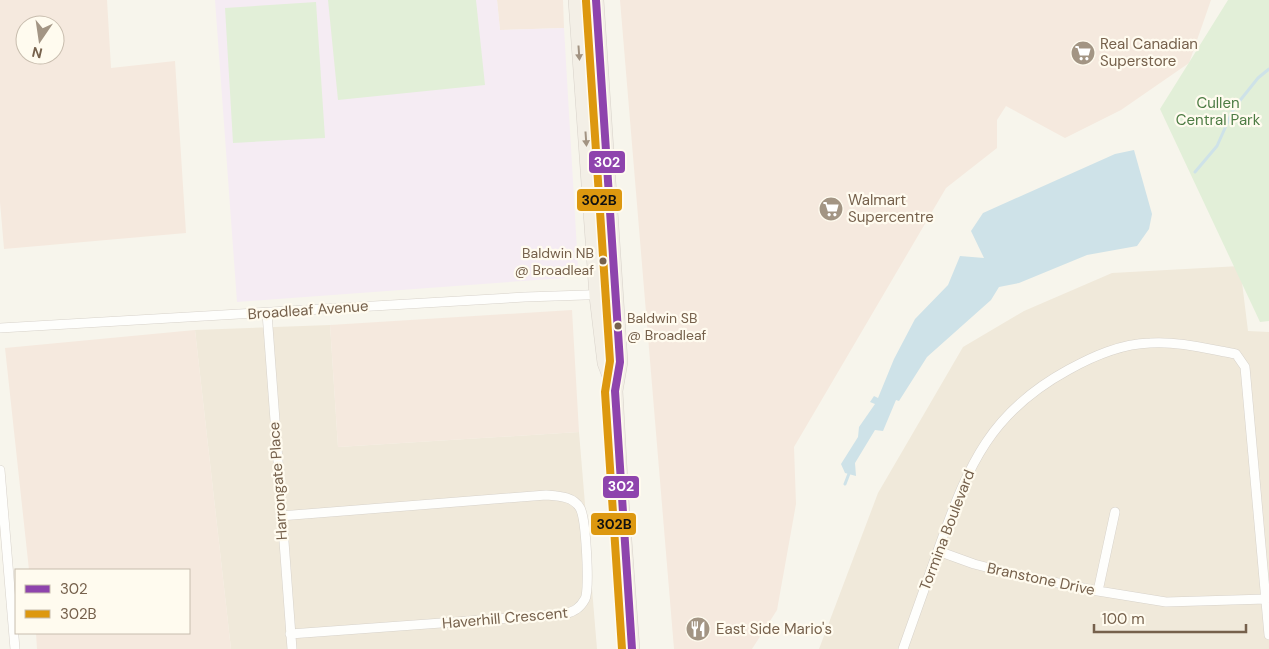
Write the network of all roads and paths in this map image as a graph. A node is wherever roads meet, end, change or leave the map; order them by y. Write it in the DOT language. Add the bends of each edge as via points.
graph roads {
  1 [pos="576,0"];
  2 [pos="596,0"];
  3 [pos="615,294"];
  4 [pos="597,296"];
  5 [pos="267,313"];
  6 [pos="0,328"];
  7 [pos="615,390"];
  8 [pos="0,470"];
  9 [pos="1115,512"];
  10 [pos="280,516"];
  11 [pos="938,551"];
  12 [pos="1098,592"];
  13 [pos="1266,599"];
  14 [pos="290,634"];
  15 [pos="1269,635"];
  16 [pos="15,649"];
  17 [pos="292,649"];
  18 [pos="632,649"];
  19 [pos="903,649"];
  1 -- 4 [label="main road, one-way"];
  2 -- 3 [label="main road"];
  3 -- 4 [label="street, Broadleaf Avenue"];
  3 -- 7 [label="main road" via="620,362"];
  4 -- 5 [label="street, Broadleaf Avenue" via="525,296"];
  4 -- 7 [label="main road" via="605,364"];
  5 -- 6 [label="street, Broadleaf Avenue"];
  5 -- 10 [label="street, Harrongate Place"];
  7 -- 18 [label="main road"];
  8 -- 16 [label="street"];
  9 -- 12 [label="street"];
  10 -- 14 [label="street, Harrongate Place"];
  10 -- 14 [label="street, Haverhill Crescent" via="546,495 566,496 580,507 586,524 587,597 578,610 565,614"];
  11 -- 12 [label="street, Branstone Drive" via="974,564"];
  11 -- 13 [label="street, Tormina Boulevard" via="962,484 976,456 1014,409 1041,387 1089,358 1142,344 1176,344 1236,354 1246,366"];
  11 -- 19 [label="street, Tormina Boulevard"];
  12 -- 13 [label="street, Branstone Drive" via="1166,602"];
  13 -- 15 [label="street, Tormina Boulevard"];
  14 -- 17 [label="street, Harrongate Place"];
}
